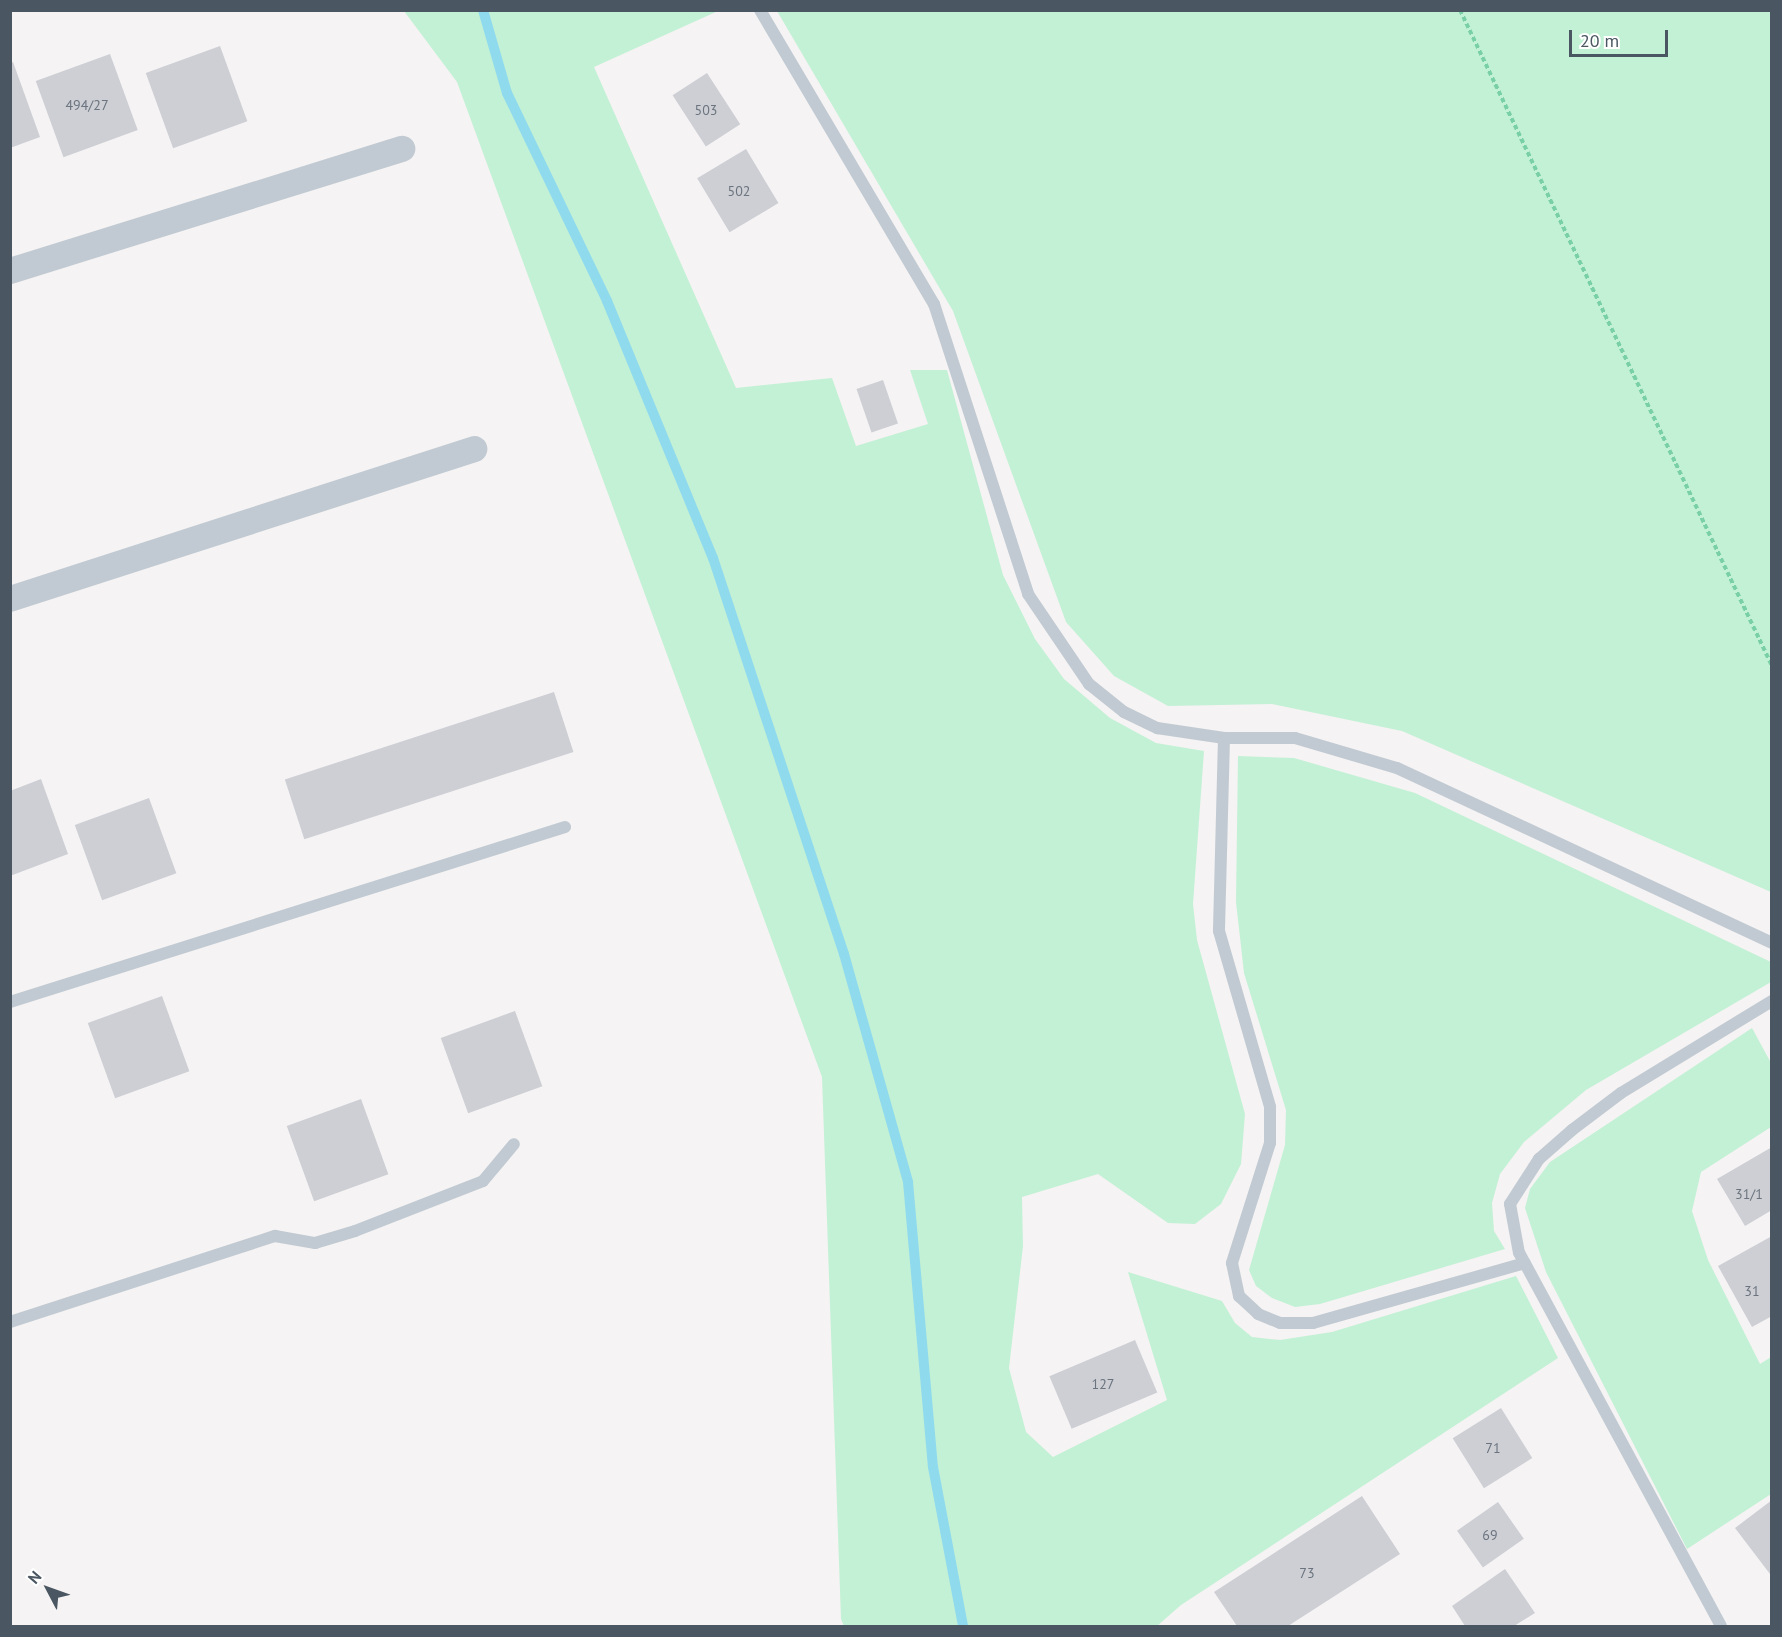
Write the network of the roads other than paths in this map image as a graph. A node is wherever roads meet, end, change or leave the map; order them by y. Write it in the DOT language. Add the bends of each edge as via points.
graph roads {
  1 [pos="760,10"];
  2 [pos="402,149"];
  3 [pos="10,271"];
  4 [pos="474,449"];
  5 [pos="10,599"];
  6 [pos="1224,738"];
  7 [pos="565,827"];
  8 [pos="1772,944"];
  9 [pos="10,1002"];
  10 [pos="1770,1004"];
  11 [pos="514,1144"];
  12 [pos="1525,1263"];
  13 [pos="10,1322"];
  14 [pos="1721,1626"];
  1 -- 6 [label="lane" via="934,304 1028,594 1054,641 1089,684 1124,712 1157,728"];
  2 -- 3 [label="street"];
  4 -- 5 [label="street"];
  6 -- 8 [label="lane" via="1295,738 1397,768"];
  6 -- 12 [label="lane" via="1219,931 1270,1107 1270,1143 1232,1263 1239,1296 1258,1314 1280,1323 1313,1323"];
  7 -- 9 [label="lane"];
  10 -- 12 [label="lane" via="1621,1093 1539,1159 1510,1204"];
  11 -- 13 [label="lane" via="483,1181 355,1232 315,1243 275,1236"];
  12 -- 14 [label="lane"];
}
